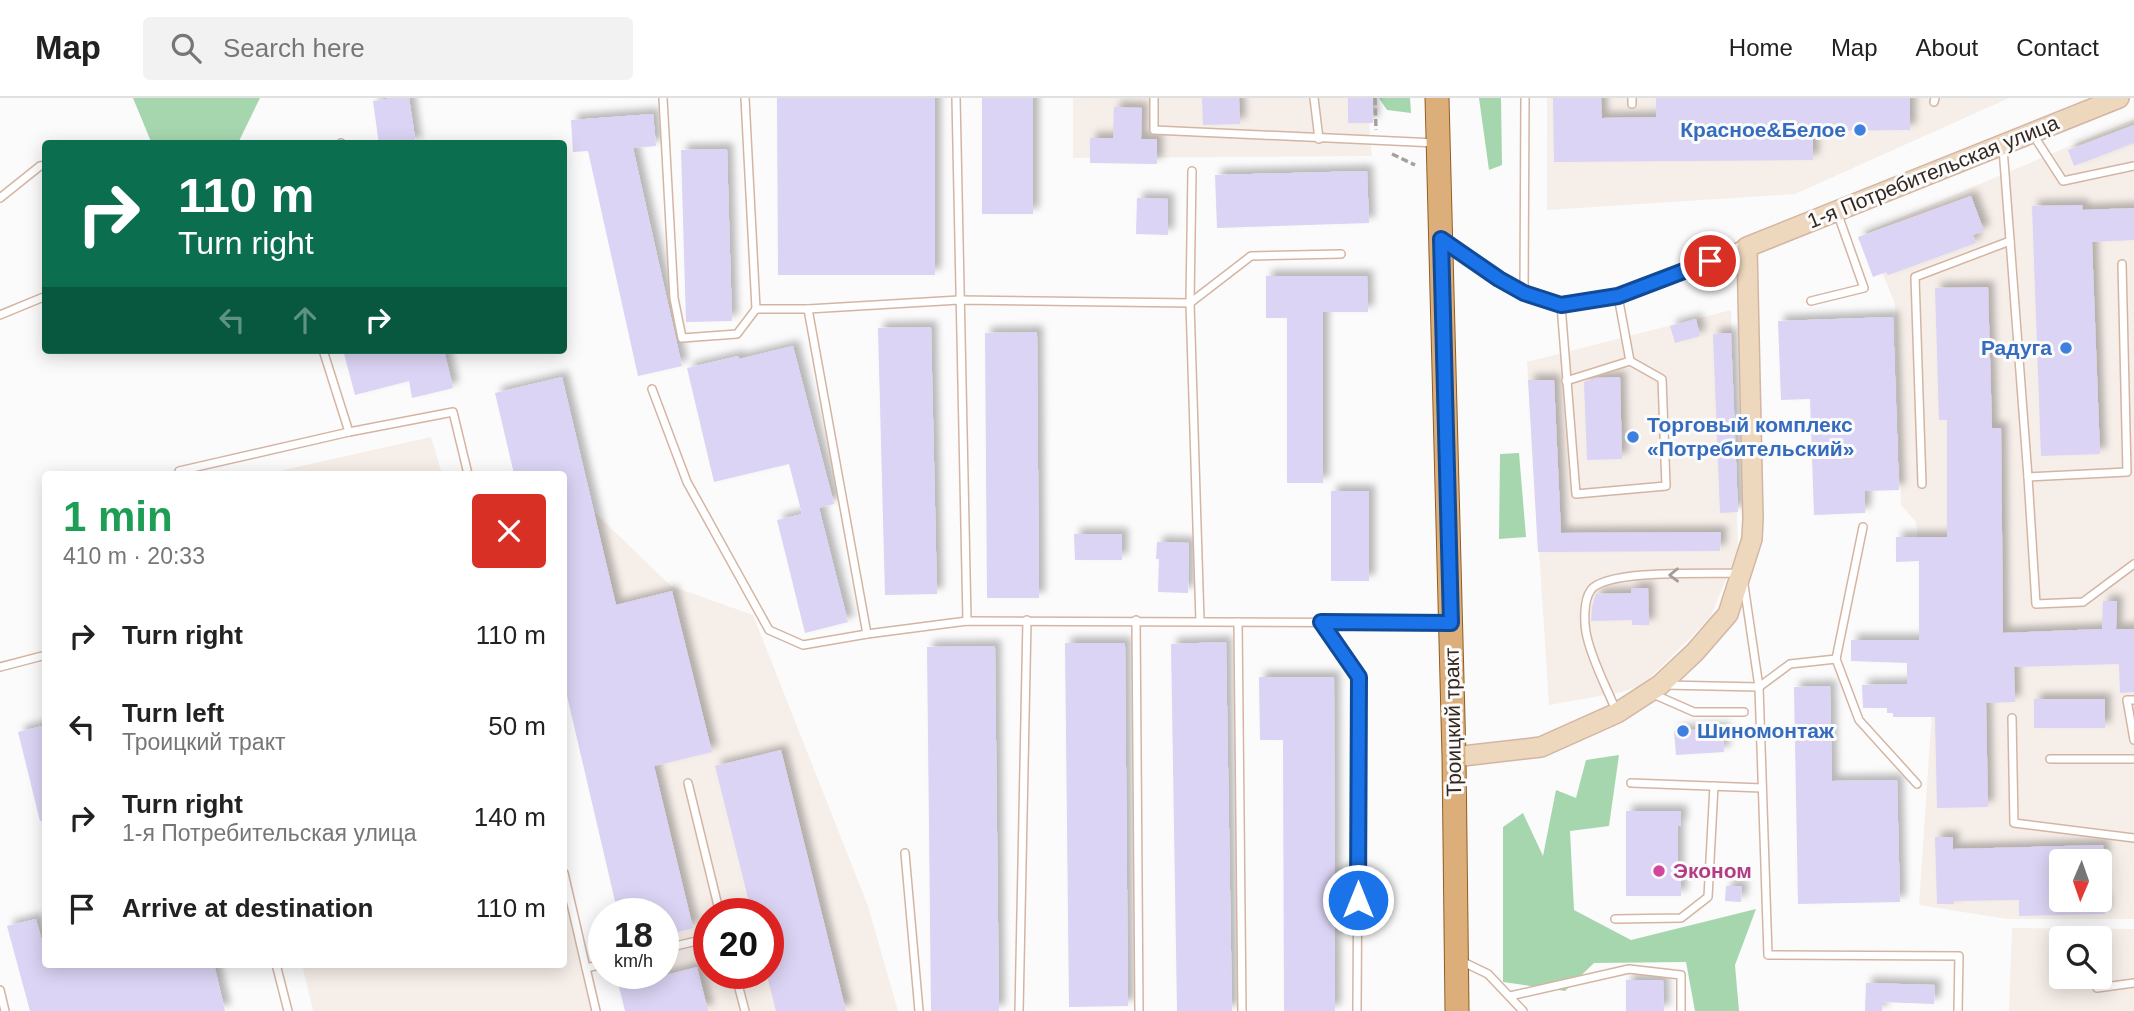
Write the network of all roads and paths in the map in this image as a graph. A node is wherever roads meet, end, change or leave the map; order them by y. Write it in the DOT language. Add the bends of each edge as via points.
graph roads {
  1 [pos="663,98"];
  2 [pos="745,98"];
  3 [pos="956,98"];
  4 [pos="1154,98"];
  5 [pos="1314,98"];
  6 [pos="1437,98"];
  7 [pos="1525,98"];
  8 [pos="2119,98"];
  9 [pos="2032,132"];
  10 [pos="1319,139"];
  11 [pos="1438,144"];
  12 [pos="2003,144"];
  13 [pos="42,165"];
  14 [pos="2134,166"];
  15 [pos="1192,171"];
  16 [pos="0,198"];
  17 [pos="1837,211"];
  18 [pos="1441,239"];
  19 [pos="2010,241"];
  20 [pos="1748,247"];
  21 [pos="1340,254"];
  22 [pos="2122,264"];
  23 [pos="1524,293"];
  24 [pos="1618,296"];
  25 [pos="42,298"];
  26 [pos="959,300"];
  27 [pos="1811,302"];
  28 [pos="1190,303"];
  29 [pos="1561,305"];
  30 [pos="756,309"];
  31 [pos="808,309"];
  32 [pos="0,315"];
  33 [pos="324,354"];
  34 [pos="1630,361"];
  35 [pos="1566,381"];
  36 [pos="652,389"];
  37 [pos="349,432"];
  38 [pos="179,471"];
  39 [pos="467,471"];
  40 [pos="2131,472"];
  41 [pos="2028,477"];
  42 [pos="1922,485"];
  43 [pos="1863,527"];
  44 [pos="2134,564"];
  45 [pos="1742,573"];
  46 [pos="1027,620"];
  47 [pos="1136,620"];
  48 [pos="967,621"];
  49 [pos="1200,621"];
  50 [pos="1238,622"];
  51 [pos="1321,622"];
  52 [pos="1451,623"];
  53 [pos="867,634"];
  54 [pos="42,656"];
  55 [pos="1836,659"];
  56 [pos="0,667"];
  57 [pos="1759,687"];
  58 [pos="1654,689"];
  59 [pos="2134,700"];
  60 [pos="1744,712"];
  61 [pos="1617,713"];
  62 [pos="2012,718"];
  63 [pos="2134,740"];
  64 [pos="1454,757"];
  65 [pos="2050,759"];
  66 [pos="2134,759"];
  67 [pos="688,783"];
  68 [pos="1632,783"];
  69 [pos="1917,784"];
  70 [pos="1714,786"];
  71 [pos="1762,788"];
  72 [pos="2134,838"];
  73 [pos="905,853"];
  74 [pos="567,886"];
  75 [pos="716,898"];
  76 [pos="1615,919"];
  77 [pos="1457,958"];
  78 [pos="277,968"];
  79 [pos="586,968"];
  80 [pos="2134,983"];
  81 [pos="2112,986"];
  82 [pos="739,989"];
  83 [pos="0,990"];
  84 [pos="1510,996"];
  85 [pos="3,1006"];
  86 [pos="288,1011"];
  87 [pos="596,1011"];
  88 [pos="745,1011"];
  89 [pos="919,1011"];
  90 [pos="1019,1011"];
  91 [pos="1139,1011"];
  92 [pos="1242,1011"];
  93 [pos="1357,1011"];
  94 [pos="1457,1011"];
  95 [pos="1523,1011"];
  96 [pos="1681,1011"];
  97 [pos="1958,1011"];
  1 -- 30 [label="lane" via="674,298 682,338 737,334"];
  2 -- 30 [label="lane"];
  3 -- 26 [label="lane"];
  4 -- 10 [label="lane" via="1154,130"];
  5 -- 10 [label="lane"];
  6 -- 11 [label="main road, Троицкий тракт"];
  7 -- 23 [label="lane"];
  8 -- 9 [label="street, 1-я Потребительская улица"];
  9 -- 12 [label="street, 1-я Потребительская улица"];
  9 -- 14 [label="lane" via="2063,181"];
  10 -- 11 [label="lane"];
  11 -- 18 [label="main road, Троицкий тракт"];
  12 -- 17 [label="street, 1-я Потребительская улица"];
  12 -- 19 [label="lane"];
  13 -- 16 [label="lane"];
  15 -- 28 [label="lane"];
  17 -- 20 [label="street, 1-я Потребительская улица"];
  17 -- 27 [label="lane" via="1864,288"];
  18 -- 23 [label="street, 1-я Потребительская улица"];
  18 -- 52 [label="main road, Троицкий тракт"];
  19 -- 41 [label="lane"];
  19 -- 42 [label="lane" via="1915,278"];
  20 -- 24 [label="street, 1-я Потребительская улица"];
  20 -- 45 [label="street" via="1753,519"];
  21 -- 28 [label="lane" via="1251,256"];
  22 -- 40 [label="lane"];
  23 -- 29 [label="street, 1-я Потребительская улица"];
  24 -- 29 [label="street, 1-я Потребительская улица"];
  24 -- 34 [label="lane"];
  25 -- 32 [label="lane"];
  26 -- 28 [label="lane"];
  26 -- 31 [label="lane"];
  26 -- 48 [label="lane"];
  28 -- 49 [label="lane"];
  29 -- 35 [label="lane"];
  30 -- 31 [label="lane"];
  31 -- 53 [label="lane"];
  33 -- 37 [label="lane"];
  34 -- 35 [label="lane"];
  34 -- 35 [label="lane" via="1662,379 1667,486 1576,495"];
  36 -- 53 [label="lane" via="687,482 769,631 803,645"];
  37 -- 38 [label="lane"];
  37 -- 39 [label="lane" via="453,412"];
  40 -- 41 [label="lane"];
  41 -- 44 [label="lane" via="2036,604 2083,602"];
  43 -- 55 [label="lane"];
  45 -- 57 [label="lane"];
  45 -- 58 [label="street" via="1728,614"];
  45 -- 61 [label="lane, one-way" via="1620,576 1592,588 1586,598 1586,634"];
  46 -- 47 [label="lane"];
  46 -- 48 [label="lane"];
  46 -- 90 [label="lane"];
  47 -- 49 [label="lane"];
  47 -- 91 [label="lane"];
  48 -- 53 [label="lane"];
  49 -- 50 [label="lane"];
  50 -- 51 [label="lane"];
  50 -- 92 [label="lane"];
  51 -- 52 [label="lane"];
  51 -- 93 [label="lane" via="1359,677"];
  52 -- 64 [label="main road, Троицкий тракт"];
  54 -- 56 [label="lane"];
  55 -- 57 [label="lane" via="1790,664"];
  55 -- 69 [label="lane" via="1859,720"];
  57 -- 58 [label="lane"];
  57 -- 71 [label="lane"];
  58 -- 60 [label="lane" via="1694,712"];
  58 -- 61 [label="street"];
  59 -- 63 [label="lane" via="2127,700"];
  61 -- 64 [label="street" via="1541,747"];
  62 -- 72 [label="lane" via="2014,823"];
  64 -- 77 [label="main road, Троицкий тракт"];
  65 -- 66 [label="lane"];
  67 -- 75 [label="lane"];
  68 -- 70 [label="lane"];
  70 -- 71 [label="lane"];
  70 -- 76 [label="lane" via="1708,897 1681,918"];
  71 -- 97 [label="lane" via="1768,955 1959,956"];
  73 -- 89 [label="lane"];
  74 -- 79 [label="lane"];
  77 -- 84 [label="lane" via="1488,974"];
  77 -- 94 [label="main road, Троицкий тракт"];
  78 -- 86 [label="lane"];
  79 -- 87 [label="lane"];
  80 -- 81 [label="lane"];
  82 -- 88 [label="lane"];
  83 -- 85 [label="lane"];
  84 -- 95 [label="lane"];
  84 -- 96 [label="lane" via="1629,970 1681,975"];
}
